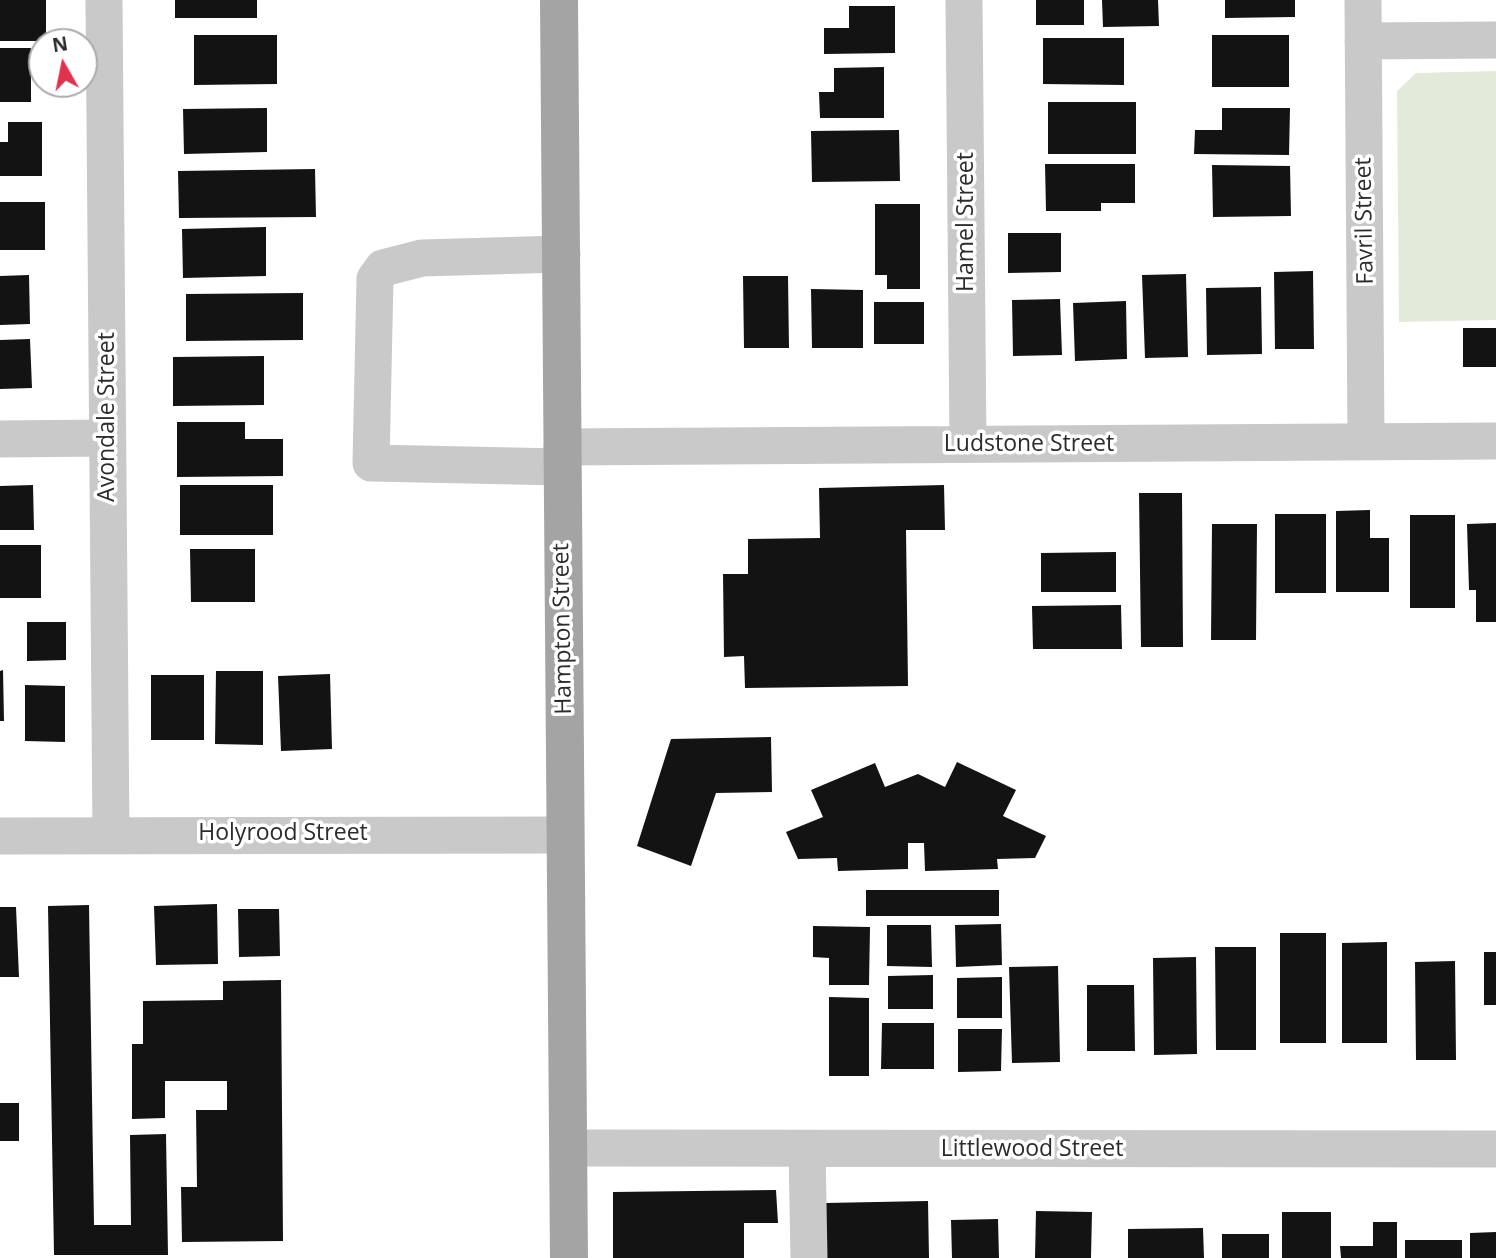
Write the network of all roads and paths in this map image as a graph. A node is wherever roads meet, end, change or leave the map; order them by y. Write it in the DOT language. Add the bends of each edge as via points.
graph roads {
  1 [pos="104,0"];
  2 [pos="559,0"];
  3 [pos="964,0"];
  4 [pos="1363,0"];
  5 [pos="1496,40"];
  6 [pos="1363,41"];
  7 [pos="562,254"];
  8 [pos="107,438"];
  9 [pos="0,439"];
  10 [pos="1366,441"];
  11 [pos="1496,441"];
  12 [pos="968,444"];
  13 [pos="562,457"];
  14 [pos="111,835"];
  15 [pos="565,835"];
  16 [pos="0,836"];
  17 [pos="569,1148"];
  18 [pos="807,1149"];
  19 [pos="1496,1149"];
  20 [pos="569,1258"];
  21 [pos="809,1258"];
  1 -- 8 [label="street, Avondale Street"];
  2 -- 7 [label="main road, Hampton Street"];
  3 -- 12 [label="street, Hamel Street"];
  4 -- 6 [label="street, Favril Street"];
  5 -- 6 [label="street"];
  6 -- 10 [label="street, Favril Street"];
  7 -- 13 [label="main road, Hampton Street"];
  7 -- 13 [label="street, Ludstone Street" via="422,258 383,268 375,279 371,463"];
  8 -- 9 [label="street"];
  8 -- 14 [label="street, Avondale Street"];
  10 -- 11 [label="street, Ludstone Street"];
  10 -- 12 [label="street, Ludstone Street"];
  12 -- 13 [label="street, Ludstone Street"];
  13 -- 15 [label="main road, Hampton Street"];
  14 -- 15 [label="street, Holyrood Street"];
  14 -- 16 [label="street, Holyrood Street"];
  15 -- 17 [label="main road, Hampton Street"];
  17 -- 18 [label="street, Littlewood Street"];
  17 -- 20 [label="main road, Hampton Street"];
  18 -- 19 [label="street, Littlewood Street"];
  18 -- 21 [label="street"];
}
